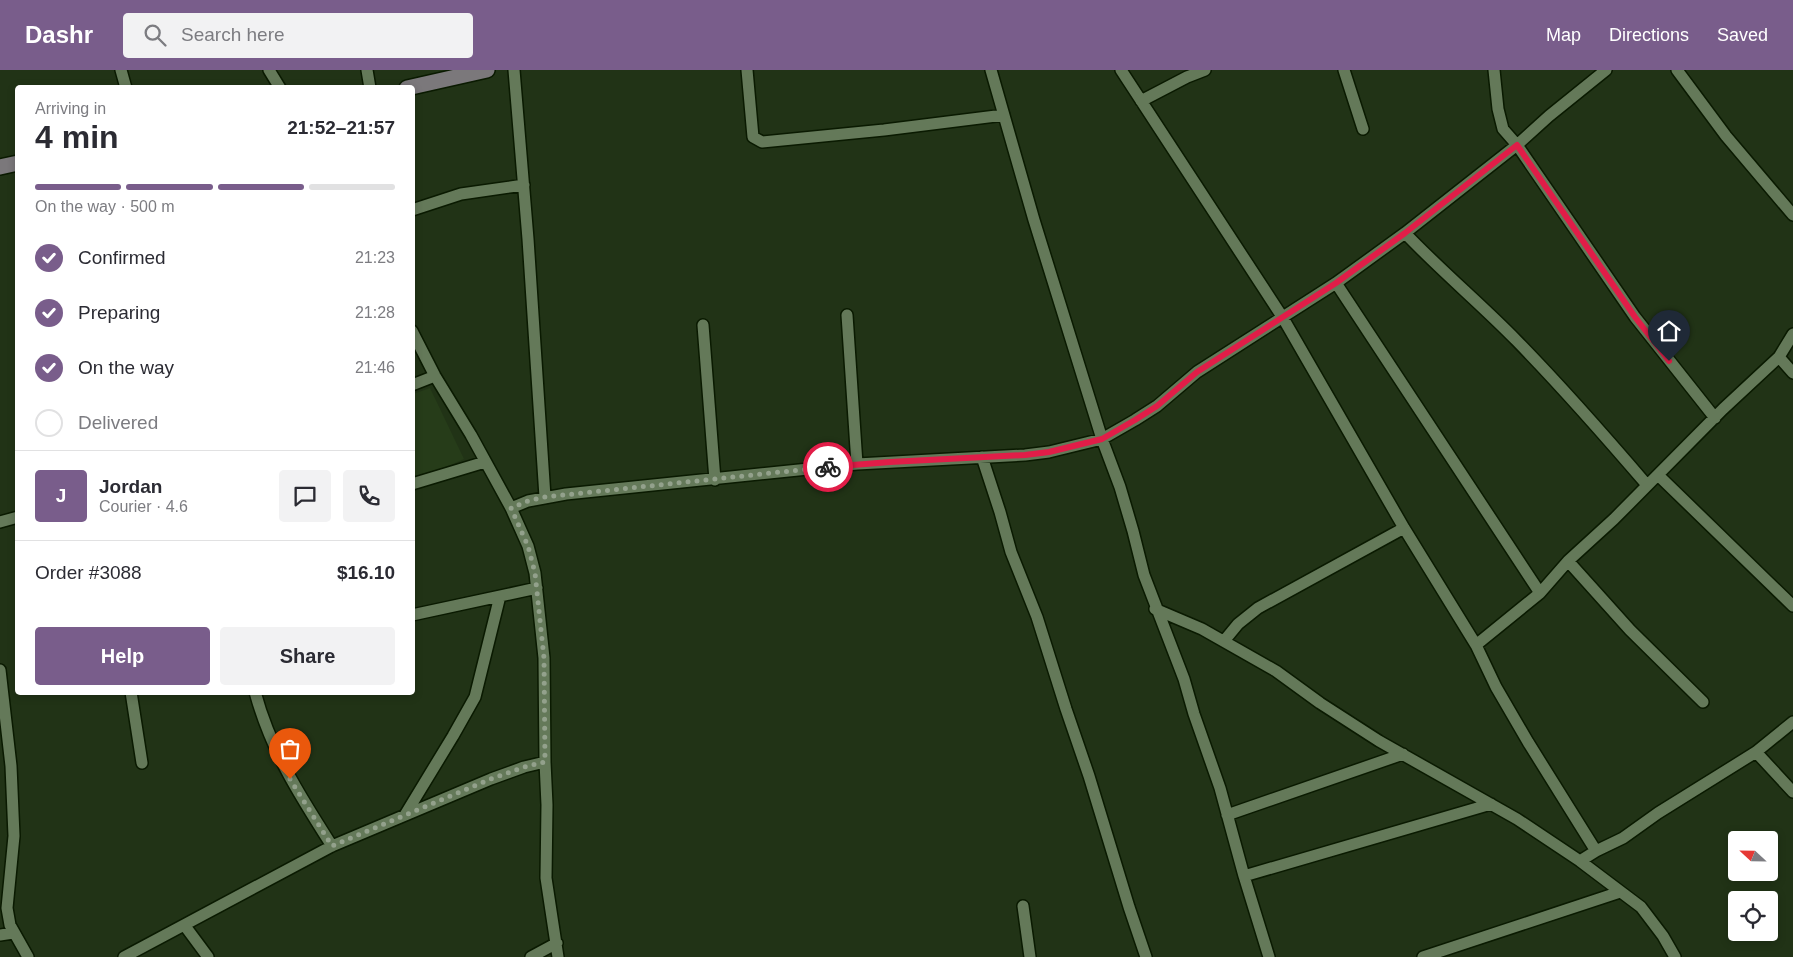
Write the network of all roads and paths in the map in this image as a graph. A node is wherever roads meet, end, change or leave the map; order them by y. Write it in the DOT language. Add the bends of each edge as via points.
graph roads {
  1 [pos="121,70"];
  2 [pos="269,70"];
  3 [pos="367,70"];
  4 [pos="514,70"];
  5 [pos="747,70"];
  6 [pos="991,70"];
  7 [pos="1121,70"];
  8 [pos="1205,70"];
  9 [pos="1344,70"];
  10 [pos="1494,70"];
  11 [pos="1606,70"];
  12 [pos="1677,70"];
  13 [pos="479,71"];
  14 [pos="125,85"];
  15 [pos="278,85"];
  16 [pos="370,85"];
  17 [pos="415,86"];
  18 [pos="1141,101"];
  19 [pos="1004,115"];
  20 [pos="1363,129"];
  21 [pos="1517,145"];
  22 [pos="15,164"];
  23 [pos="0,167"];
  24 [pos="524,185"];
  25 [pos="415,209"];
  26 [pos="1793,215"];
  27 [pos="1405,233"];
  28 [pos="1336,283"];
  29 [pos="847,315"];
  30 [pos="1283,318"];
  31 [pos="703,325"];
  32 [pos="1793,334"];
  33 [pos="415,337"];
  34 [pos="1779,357"];
  35 [pos="1793,373"];
  36 [pos="435,376"];
  37 [pos="415,384"];
  38 [pos="1714,418"];
  39 [pos="1102,439"];
  40 [pos="982,457"];
  41 [pos="484,462"];
  42 [pos="857,464"];
  43 [pos="1658,475"];
  44 [pos="714,480"];
  45 [pos="415,483"];
  46 [pos="1647,484"];
  47 [pos="545,497"];
  48 [pos="511,508"];
  49 [pos="15,518"];
  50 [pos="0,522"];
  51 [pos="1404,528"];
  52 [pos="1568,561"];
  53 [pos="537,588"];
  54 [pos="1540,593"];
  55 [pos="500,596"];
  56 [pos="1793,606"];
  57 [pos="1155,609"];
  58 [pos="415,614"];
  59 [pos="1224,641"];
  60 [pos="1476,645"];
  61 [pos="0,670"];
  62 [pos="131,695"];
  63 [pos="256,695"];
  64 [pos="1703,702"];
  65 [pos="1793,722"];
  66 [pos="1756,752"];
  67 [pos="1403,754"];
  68 [pos="545,762"];
  69 [pos="142,763"];
  70 [pos="1793,792"];
  71 [pos="1492,804"];
  72 [pos="405,814"];
  73 [pos="1227,815"];
  74 [pos="332,846"];
  75 [pos="1596,851"];
  76 [pos="1580,861"];
  77 [pos="1244,876"];
  78 [pos="1620,892"];
  79 [pos="1023,906"];
  80 [pos="185,926"];
  81 [pos="13,933"];
  82 [pos="0,935"];
  83 [pos="557,943"];
  84 [pos="28,957"];
  85 [pos="124,957"];
  86 [pos="208,957"];
  87 [pos="532,957"];
  88 [pos="558,957"];
  89 [pos="1030,957"];
  90 [pos="1146,957"];
  91 [pos="1269,957"];
  92 [pos="1423,957"];
  93 [pos="1675,957"];
  1 -- 14 [label="street"];
  2 -- 15 [label="street"];
  3 -- 16 [label="street"];
  4 -- 24 [label="street"];
  5 -- 19 [label="street" via="753,137 762,142"];
  6 -- 19 [label="street"];
  7 -- 18 [label="street"];
  8 -- 18 [label="street"];
  9 -- 20 [label="street"];
  10 -- 21 [label="street" via="1498,109 1504,129"];
  11 -- 21 [label="street"];
  12 -- 26 [label="street" via="1726,136"];
  13 -- 17 [label="main road"];
  18 -- 30 [label="street"];
  19 -- 39 [label="street"];
  21 -- 27 [label="street"];
  21 -- 38 [label="street" via="1635,317"];
  22 -- 23 [label="main road"];
  24 -- 25 [label="street" via="461,194"];
  24 -- 47 [label="street"];
  27 -- 28 [label="street"];
  27 -- 46 [label="street" via="1516,340"];
  28 -- 30 [label="street"];
  28 -- 54 [label="street"];
  29 -- 42 [label="street"];
  30 -- 39 [label="street" via="1197,372 1157,406"];
  30 -- 51 [label="street"];
  31 -- 44 [label="street"];
  32 -- 34 [label="street"];
  33 -- 36 [label="street"];
  34 -- 35 [label="street"];
  34 -- 38 [label="street"];
  36 -- 37 [label="street"];
  36 -- 41 [label="street"];
  38 -- 43 [label="street"];
  39 -- 40 [label="street" via="1049,452"];
  39 -- 57 [label="street" via="1120,487"];
  40 -- 42 [label="street"];
  40 -- 90 [label="street" via="1011,552 1037,617 1090,776"];
  41 -- 45 [label="street"];
  41 -- 48 [label="street"];
  42 -- 44 [label="street"];
  43 -- 46 [label="street"];
  43 -- 56 [label="street"];
  44 -- 47 [label="street"];
  46 -- 52 [label="street" via="1614,520"];
  47 -- 48 [label="street"];
  48 -- 53 [label="street" via="528,546"];
  49 -- 50 [label="street"];
  51 -- 59 [label="street" via="1258,608"];
  51 -- 60 [label="street"];
  52 -- 54 [label="street"];
  52 -- 64 [label="street" via="1630,630"];
  53 -- 55 [label="street"];
  53 -- 68 [label="street" via="544,658"];
  54 -- 60 [label="street"];
  55 -- 58 [label="street"];
  55 -- 72 [label="street" via="475,697"];
  57 -- 59 [label="street"];
  57 -- 73 [label="street" via="1184,679"];
  59 -- 67 [label="street"];
  60 -- 75 [label="street" via="1496,688"];
  61 -- 81 [label="street" via="11,766 14,836 7,908"];
  62 -- 69 [label="street"];
  63 -- 74 [label="street" via="262,719 282,765"];
  65 -- 66 [label="street"];
  66 -- 70 [label="street"];
  66 -- 75 [label="street" via="1623,838"];
  67 -- 71 [label="street"];
  67 -- 73 [label="street"];
  68 -- 72 [label="street" via="499,776"];
  68 -- 83 [label="street" via="546,878"];
  71 -- 76 [label="street"];
  71 -- 77 [label="street"];
  72 -- 74 [label="street"];
  73 -- 77 [label="street"];
  74 -- 80 [label="street"];
  75 -- 76 [label="street"];
  76 -- 78 [label="street"];
  77 -- 91 [label="street"];
  78 -- 92 [label="street"];
  78 -- 93 [label="street" via="1641,907"];
  79 -- 89 [label="street"];
  80 -- 85 [label="street"];
  80 -- 86 [label="street"];
  81 -- 82 [label="street"];
  81 -- 84 [label="street"];
  83 -- 87 [label="street"];
  83 -- 88 [label="street"];
}
